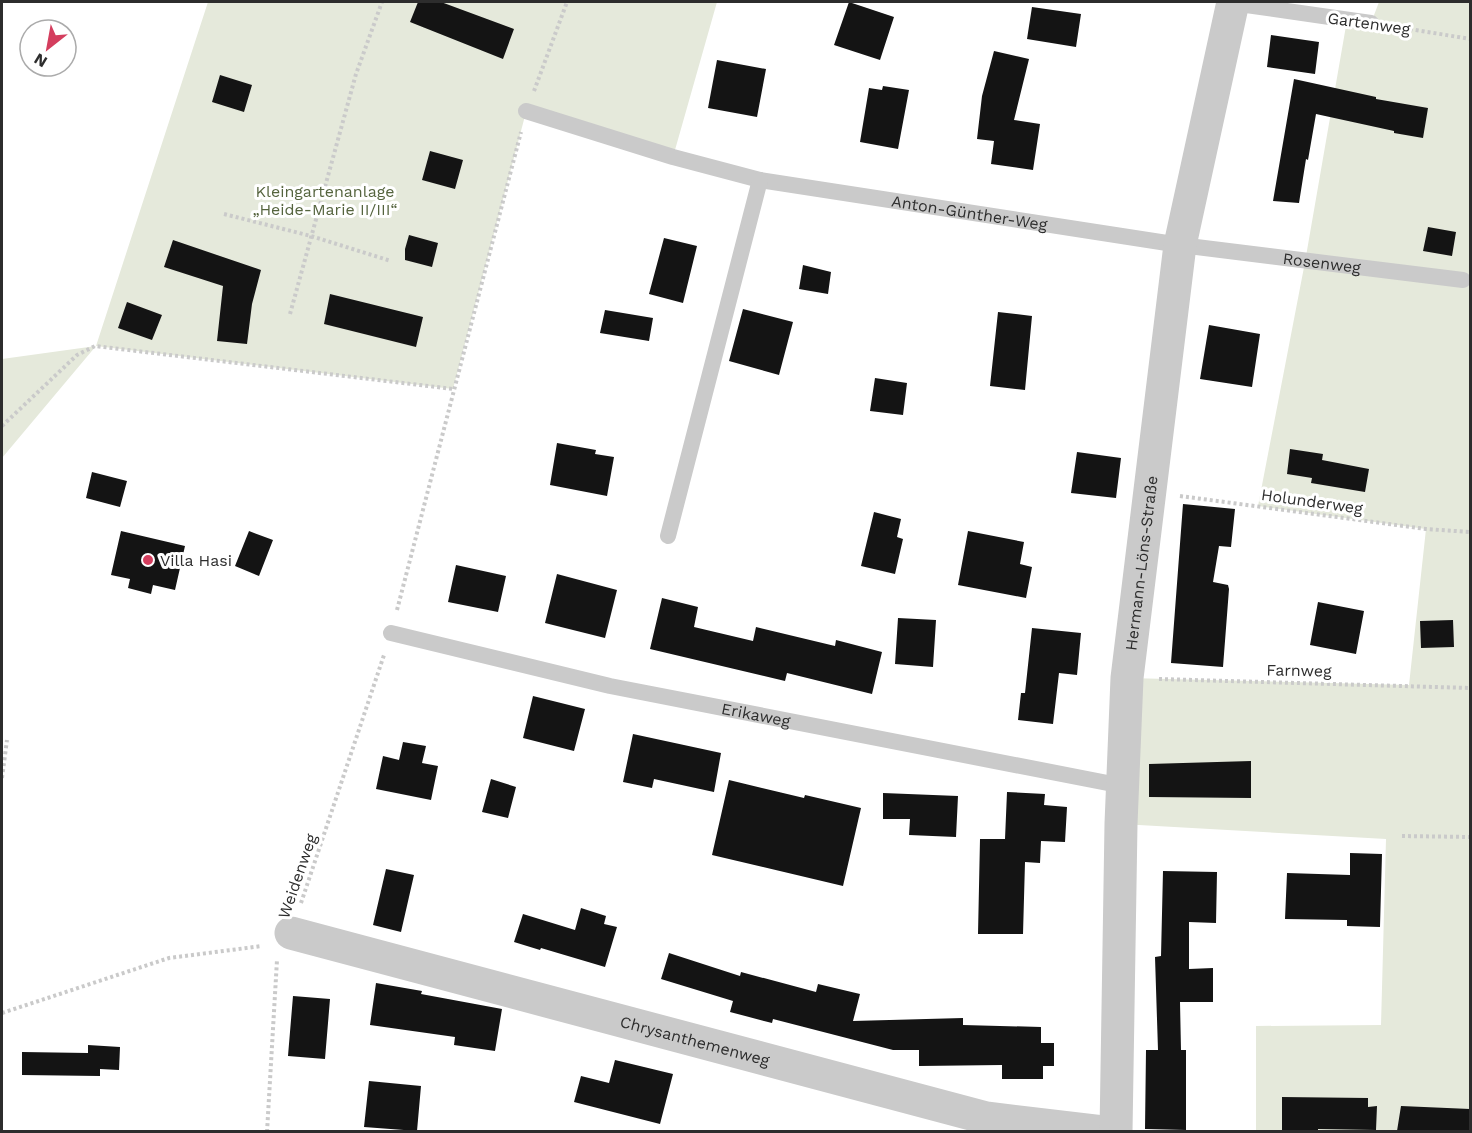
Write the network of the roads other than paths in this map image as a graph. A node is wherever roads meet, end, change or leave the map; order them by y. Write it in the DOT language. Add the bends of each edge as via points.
graph roads {
  1 [pos="1233,2"];
  2 [pos="1371,23"];
  3 [pos="526,111"];
  4 [pos="760,180"];
  5 [pos="1180,246"];
  6 [pos="1463,280"];
  7 [pos="668,536"];
  8 [pos="391,633"];
  9 [pos="1123,786"];
  10 [pos="284,938"];
  11 [pos="1103,1131"];
  12 [pos="1116,1131"];
  1 -- 2 [label="lane, Gartenweg"];
  1 -- 5 [label="street, Hermann-Löns-Straße"];
  3 -- 4 [label="lane, Anton-Günther-Weg"];
  4 -- 5 [label="lane, Anton-Günther-Weg"];
  4 -- 7 [label="lane"];
  5 -- 6 [label="lane, Rosenweg"];
  5 -- 9 [label="street, Hermann-Löns-Straße" via="1127,678"];
  8 -- 9 [label="lane, Erikaweg" via="610,686"];
  9 -- 12 [label="street, Hermann-Löns-Straße"];
  10 -- 11 [label="street, Chrysanthemenweg" via="986,1118"];
}
